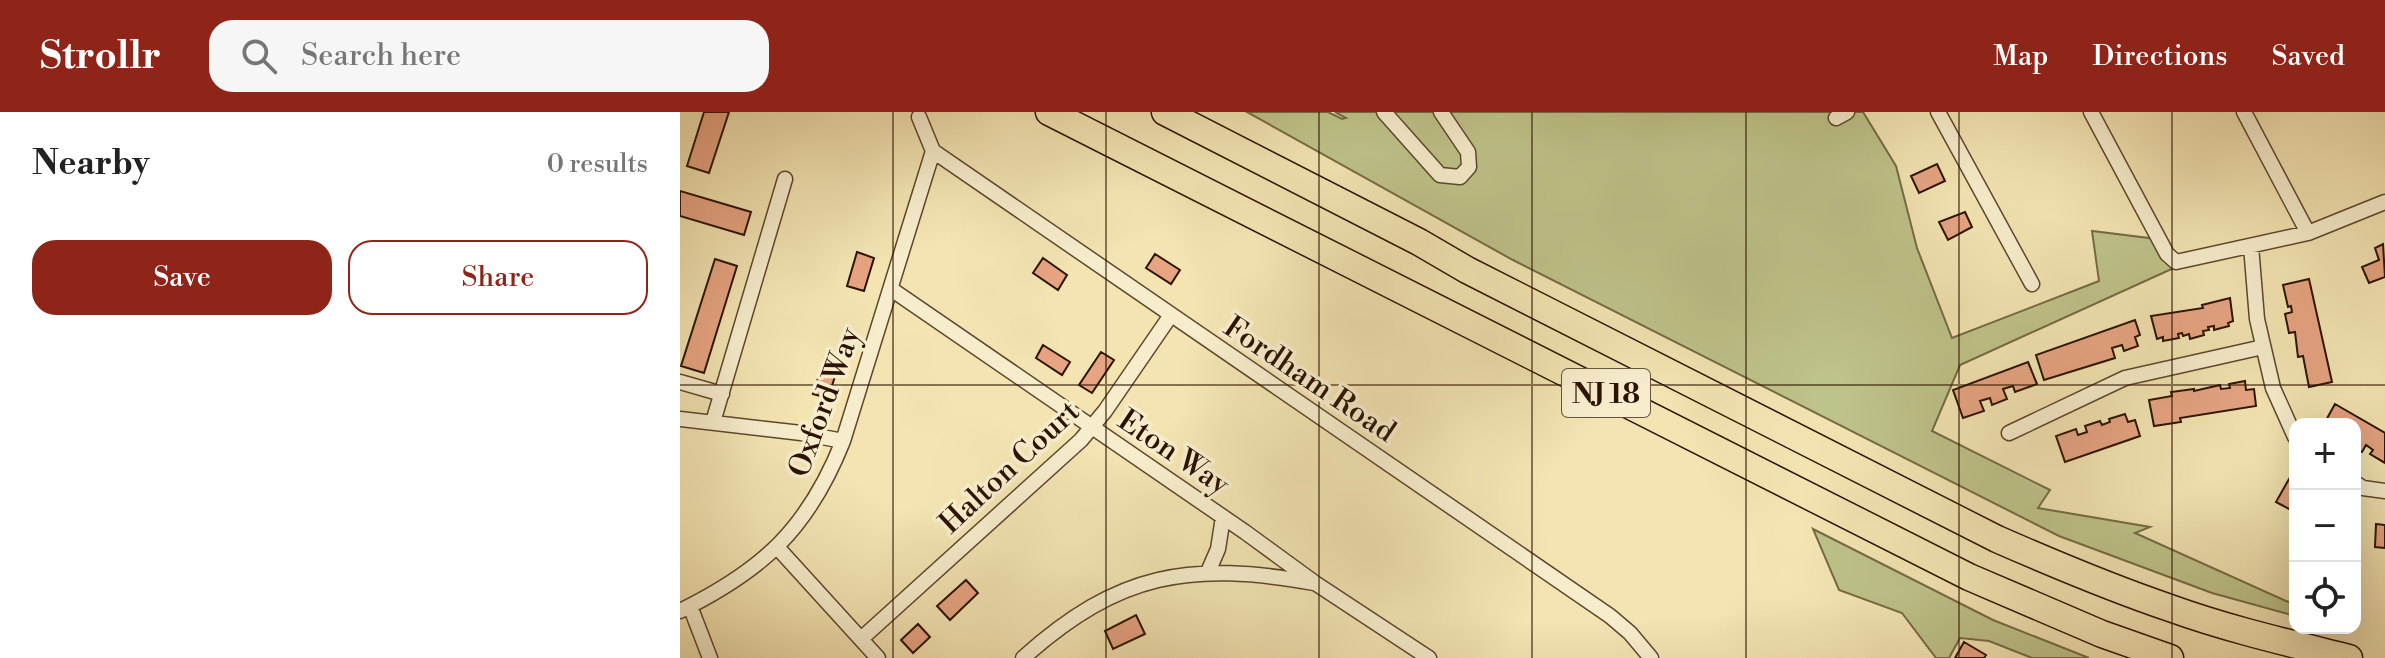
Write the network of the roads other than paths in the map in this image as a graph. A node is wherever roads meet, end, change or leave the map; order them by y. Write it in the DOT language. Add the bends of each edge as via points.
graph roads {
  1 [pos="1049,112"];
  2 [pos="1165,112"];
  3 [pos="1384,112"];
  4 [pos="1441,112"];
  5 [pos="1938,112"];
  6 [pos="2091,112"];
  7 [pos="2244,112"];
  8 [pos="919,117"];
  9 [pos="933,151"];
  10 [pos="785,179"];
  11 [pos="2385,202"];
  12 [pos="2308,233"];
  13 [pos="2251,246"];
  14 [pos="2032,284"];
  15 [pos="891,289"];
  16 [pos="1171,315"];
  17 [pos="2263,347"];
  18 [pos="680,382"];
  19 [pos="722,394"];
  20 [pos="680,419"];
  21 [pos="713,422"];
  22 [pos="2289,424"];
  23 [pos="1092,427"];
  24 [pos="2009,433"];
  25 [pos="843,441"];
  26 [pos="2361,487"];
  27 [pos="2385,491"];
  28 [pos="1223,517"];
  29 [pos="777,547"];
  30 [pos="1208,572"];
  31 [pos="1315,583"];
  32 [pos="685,608"];
  33 [pos="861,639"];
  34 [pos="1647,656"];
  35 [pos="710,658"];
  36 [pos="878,658"];
  37 [pos="1023,658"];
  38 [pos="1429,658"];
  39 [pos="2170,658"];
  40 [pos="2349,658"];
  1 -- 39 [label="highway, NJ 18" via="1969,577"];
  2 -- 40 [label="highway, NJ 18" via="1997,539 2169,608"];
  3 -- 4 [label="street" via="1440,175 1460,177 1469,167 1468,152"];
  5 -- 14 [label="street"];
  6 -- 13 [label="street" via="2176,262"];
  7 -- 12 [label="street"];
  8 -- 9 [label="street"];
  9 -- 15 [label="street, Oxford Way"];
  9 -- 16 [label="street, Fordham Road"];
  10 -- 19 [label="street"];
  11 -- 12 [label="street"];
  12 -- 13 [label="street"];
  13 -- 17 [label="street"];
  15 -- 23 [label="street, Eton Way"];
  15 -- 25 [label="street, Oxford Way"];
  16 -- 23 [label="street, Halton Court"];
  16 -- 34 [label="street, Fordham Road" via="1610,616"];
  17 -- 22 [label="street"];
  17 -- 24 [label="street" via="2125,378"];
  18 -- 19 [label="street"];
  19 -- 21 [label="street"];
  20 -- 21 [label="street"];
  21 -- 25 [label="street"];
  23 -- 28 [label="street, Eton Way"];
  23 -- 33 [label="street, Halton Court"];
  25 -- 29 [label="street, Oxford Way" via="814,503"];
  26 -- 27 [label="street"];
  28 -- 30 [label="street"];
  28 -- 31 [label="street, Eton Way"];
  29 -- 32 [label="street, Oxford Way" via="735,582"];
  29 -- 33 [label="street"];
  30 -- 31 [label="street"];
  30 -- 37 [label="street" via="1137,585 1111,596 1065,622"];
  31 -- 38 [label="street, Eton Way"];
  32 -- 35 [label="street"];
  33 -- 36 [label="street"];
}
